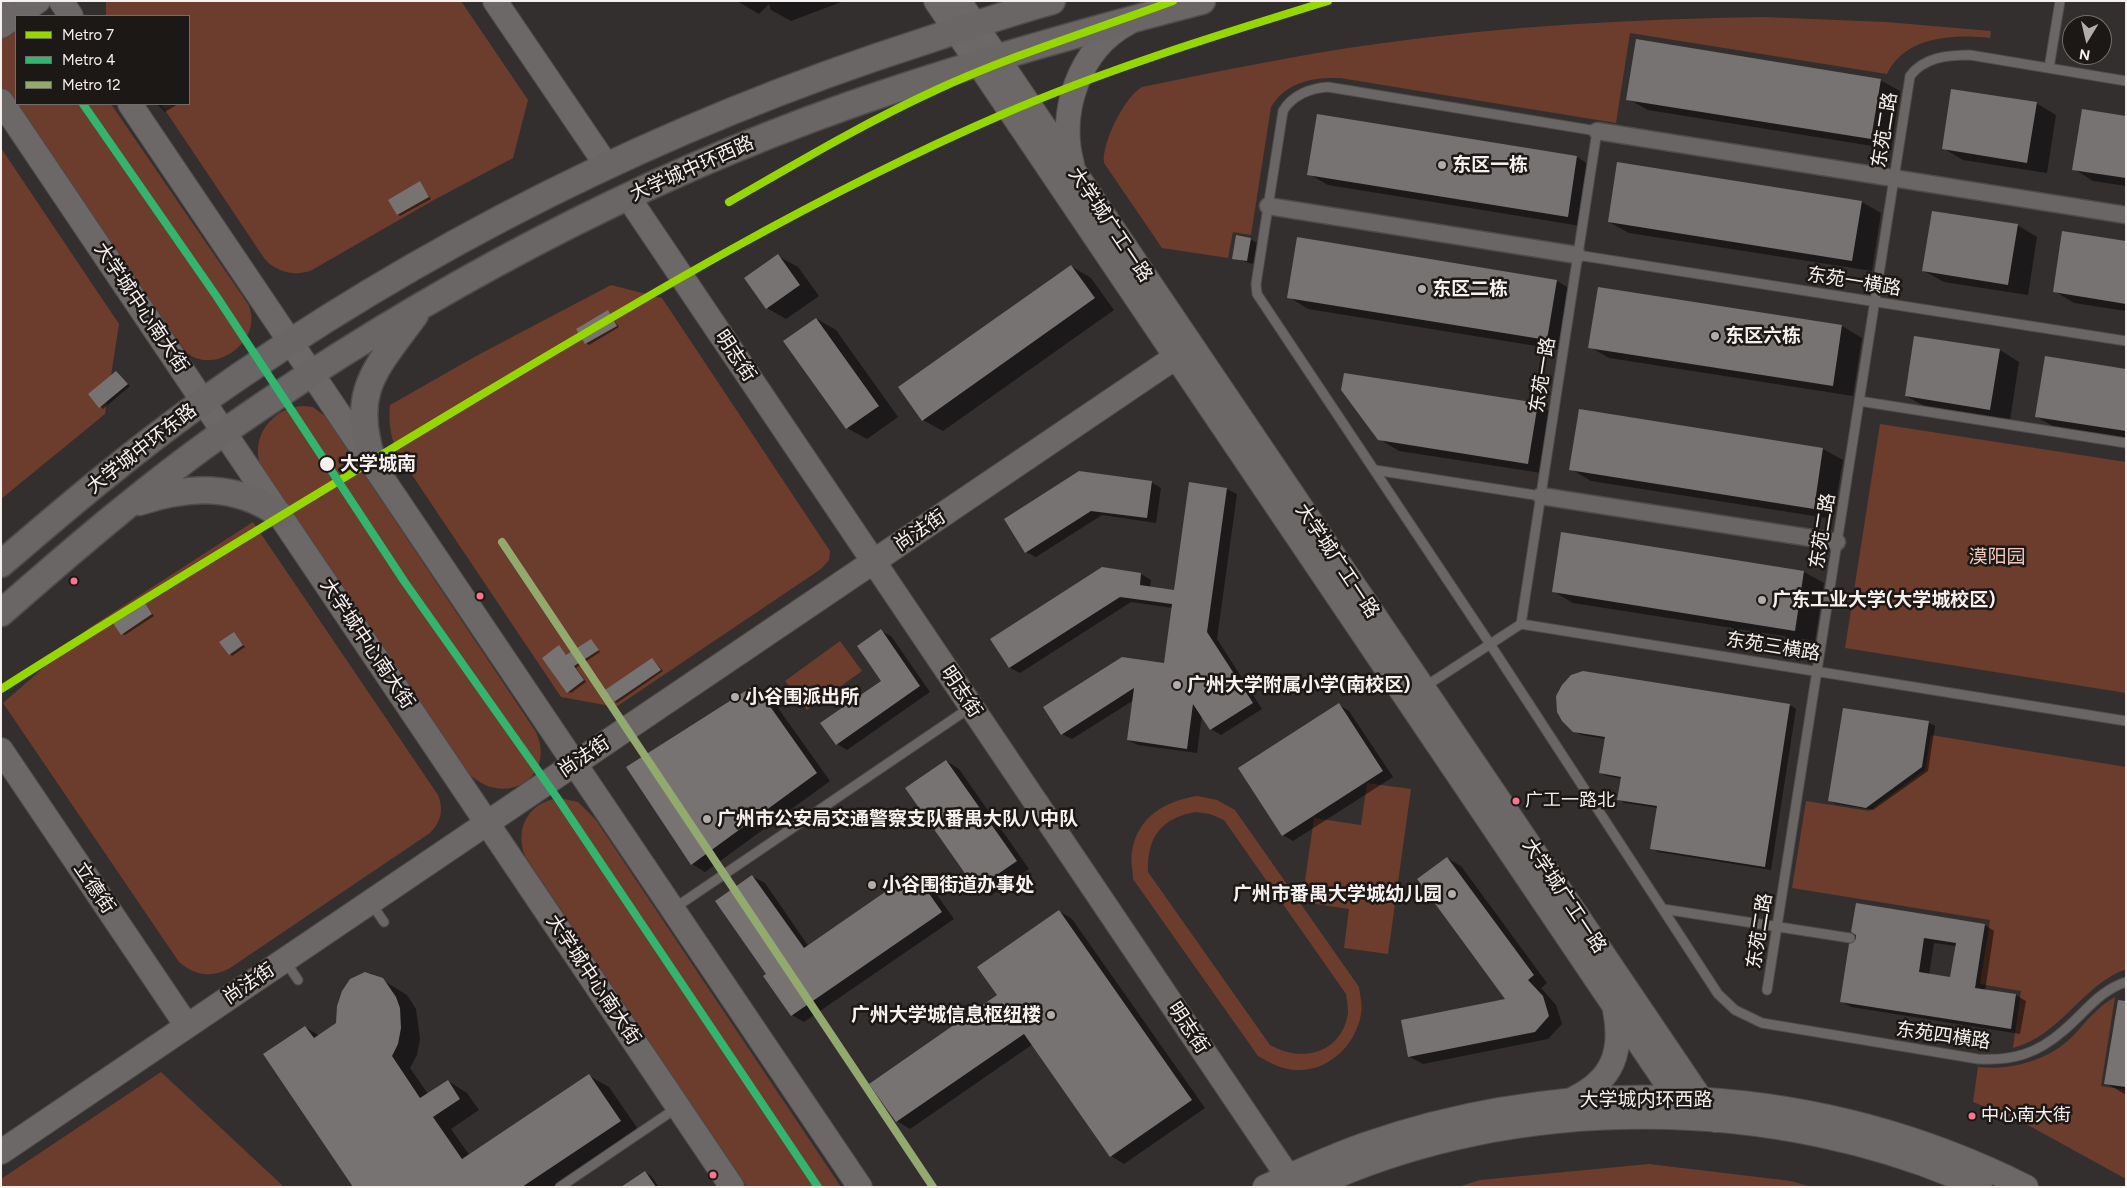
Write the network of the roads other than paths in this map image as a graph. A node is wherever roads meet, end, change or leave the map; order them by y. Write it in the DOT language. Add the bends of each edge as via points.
graph roads {
  1 [pos="38,1"];
  2 [pos="61,1"];
  3 [pos="496,1"];
  4 [pos="936,1"];
  5 [pos="959,1"];
  6 [pos="1052,1"];
  7 [pos="1202,1"];
  8 [pos="2060,1"];
  9 [pos="17,15"];
  10 [pos="71,15"];
  11 [pos="15,17"];
  12 [pos="1132,20"];
  13 [pos="1,26"];
  14 [pos="965,28"];
  15 [pos="987,60"];
  16 [pos="2049,68"];
  17 [pos="2126,81"];
  18 [pos="1,101"];
  19 [pos="131,105"];
  20 [pos="1597,130"];
  21 [pos="607,166"];
  22 [pos="1074,171"];
  23 [pos="1893,178"];
  24 [pos="628,197"];
  25 [pos="1268,206"];
  26 [pos="2126,215"];
  27 [pos="1577,255"];
  28 [pos="1875,302"];
  29 [pos="423,304"];
  30 [pos="2126,341"];
  31 [pos="291,342"];
  32 [pos="1184,352"];
  33 [pos="312,373"];
  34 [pos="1859,401"];
  35 [pos="203,402"];
  36 [pos="224,432"];
  37 [pos="2126,443"];
  38 [pos="374,465"];
  39 [pos="1375,470"];
  40 [pos="1541,496"];
  41 [pos="129,506"];
  42 [pos="280,515"];
  43 [pos="1837,542"];
  44 [pos="874,562"];
  45 [pos="1,564"];
  46 [pos="1,613"];
  47 [pos="1521,624"];
  48 [pos="1490,644"];
  49 [pos="1818,670"];
  50 [pos="1432,682"];
  51 [pos="971,706"];
  52 [pos="2126,721"];
  53 [pos="1,750"];
  54 [pos="575,764"];
  55 [pos="487,823"];
  56 [pos="371,902"];
  57 [pos="673,909"];
  58 [pos="1663,909"];
  59 [pos="384,922"];
  60 [pos="1777,926"];
  61 [pos="1850,938"];
  62 [pos="284,960"];
  63 [pos="298,980"];
  64 [pos="2126,982"];
  65 [pos="1767,990"];
  66 [pos="1614,1006"];
  67 [pos="187,1026"];
  68 [pos="1675,1098"];
  69 [pos="1570,1100"];
  70 [pos="678,1107"];
  71 [pos="1695,1109"];
  72 [pos="1,1152"];
  73 [pos="1292,1181"];
  74 [pos="560,1187"];
  75 [pos="732,1187"];
  76 [pos="860,1187"];
  77 [pos="1265,1187"];
  78 [pos="1312,1187"];
  79 [pos="1980,1187"];
  80 [pos="2026,1187"];
  1 -- 9 [label="main road"];
  2 -- 10 [label="main road"];
  3 -- 21 [label="main road"];
  4 -- 14 [label="main road, 大学城广工一路"];
  5 -- 14 [label="main road, 大学城广工一路"];
  6 -- 14 [label="main road, 大学城中环西路"];
  7 -- 12 [label="main road, 大学城中环西路"];
  8 -- 16 [label="lane"];
  11 -- 13 [label="main road"];
  12 -- 15 [label="main road, 大学城中环西路" via="1068,35"];
  12 -- 22 [label="main road" via="1112,31 1101,42 1083,69 1076,87 1067,134"];
  14 -- 15 [label="main road, 大学城广工一路"];
  14 -- 21 [label="main road, 大学城中环西路" via="832,72 728,112"];
  15 -- 22 [label="main road, 大学城广工一路"];
  15 -- 24 [label="main road, 大学城中环西路" via="836,110"];
  15 -- 32 [label="main road, 大学城广工一路"];
  16 -- 17 [label="lane"];
  16 -- 23 [label="lane, 东苑二路" via="1960,55 1929,60 1919,66 1910,76"];
  18 -- 35 [label="main road, 大学城中心南大街"];
  19 -- 31 [label="main road"];
  20 -- 23 [label="street"];
  20 -- 25 [label="lane, 东苑四横路" via="1321,87 1290,100 1283,111"];
  20 -- 27 [label="lane, 东苑一路"];
  21 -- 31 [label="main road, 大学城中环西路" via="439,252"];
  22 -- 32 [label="main road, 大学城广工一路"];
  23 -- 26 [label="street"];
  23 -- 28 [label="lane, 东苑二路"];
  24 -- 29 [label="main road, 大学城中环西路" via="504,258"];
  24 -- 44 [label="main road, 明志街"];
  25 -- 27 [label="street"];
  25 -- 39 [label="lane, 东苑四横路" via="1257,294"];
  27 -- 28 [label="lane, 东苑一横路"];
  27 -- 40 [label="lane, 东苑一路"];
  28 -- 30 [label="lane, 东苑一横路"];
  28 -- 34 [label="lane, 东苑二路"];
  29 -- 33 [label="main road, 大学城中环西路"];
  29 -- 38 [label="main road" via="377,367 366,391 363,425"];
  31 -- 33 [label="main road"];
  31 -- 35 [label="main road, 大学城中环东路"];
  32 -- 44 [label="main road, 尚法街"];
  32 -- 66 [label="main road, 大学城广工一路"];
  32 -- 71 [label="main road, 大学城广工一路"];
  33 -- 36 [label="main road, 大学城中环西路"];
  33 -- 38 [label="main road"];
  34 -- 37 [label="lane"];
  34 -- 43 [label="lane, 东苑二路"];
  35 -- 36 [label="main road, 大学城中心南大街"];
  35 -- 45 [label="main road, 大学城中环东路" via="85,493"];
  36 -- 41 [label="main road, 大学城中环东路"];
  36 -- 42 [label="main road, 大学城中心南大街"];
  38 -- 54 [label="main road"];
  39 -- 40 [label="lane"];
  39 -- 48 [label="lane, 东苑四横路"];
  40 -- 43 [label="street"];
  40 -- 47 [label="lane, 东苑一路"];
  41 -- 42 [label="main road" via="170,494 212,491 242,494"];
  41 -- 46 [label="main road, 大学城中环东路"];
  42 -- 55 [label="main road, 大学城中心南大街"];
  43 -- 49 [label="lane, 东苑二路"];
  44 -- 51 [label="main road, 明志街"];
  44 -- 54 [label="main road, 尚法街"];
  47 -- 48 [label="lane"];
  47 -- 49 [label="lane, 东苑三横路"];
  48 -- 50 [label="lane"];
  48 -- 58 [label="lane, 东苑四横路"];
  49 -- 52 [label="lane, 东苑三横路"];
  49 -- 60 [label="lane, 东苑二路"];
  51 -- 57 [label="lane"];
  51 -- 73 [label="main road, 明志街"];
  53 -- 67 [label="main road, 立德街"];
  54 -- 55 [label="main road, 尚法街"];
  54 -- 57 [label="main road"];
  55 -- 56 [label="main road, 尚法街"];
  55 -- 70 [label="main road, 大学城中心南大街"];
  56 -- 59 [label="lane"];
  56 -- 62 [label="main road, 尚法街"];
  57 -- 76 [label="main road"];
  58 -- 60 [label="lane"];
  58 -- 64 [label="lane, 东苑四横路" via="1718,994 1735,1010 1762,1022 1978,1059 2002,1060 2022,1056 2043,1046 2064,1031 2102,994"];
  60 -- 61 [label="lane"];
  60 -- 65 [label="lane, 东苑二路"];
  62 -- 63 [label="lane"];
  62 -- 67 [label="main road, 尚法街"];
  66 -- 68 [label="main road, 大学城广工一路"];
  66 -- 69 [label="main road" via="1618,1027 1616,1056 1598,1083"];
  67 -- 72 [label="main road, 尚法街"];
  68 -- 69 [label="main road, 大学城内环西路" via="1635,1096"];
  68 -- 71 [label="main road, 大学城广工一路"];
  69 -- 73 [label="main road, 大学城内环西路" via="1489,1112 1398,1134 1334,1156"];
  70 -- 74 [label="lane"];
  70 -- 75 [label="main road, 大学城中心南大街"];
  71 -- 78 [label="main road, 大学城内环西路" via="1556,1121 1493,1131 1403,1153"];
  71 -- 79 [label="main road, 大学城内环西路" via="1715,1120 1845,1141 1917,1162"];
  71 -- 80 [label="main road, 大学城内环西路" via="1796,1110 1870,1127 1960,1156"];
  73 -- 77 [label="main road, 大学城内环西路"];
}
